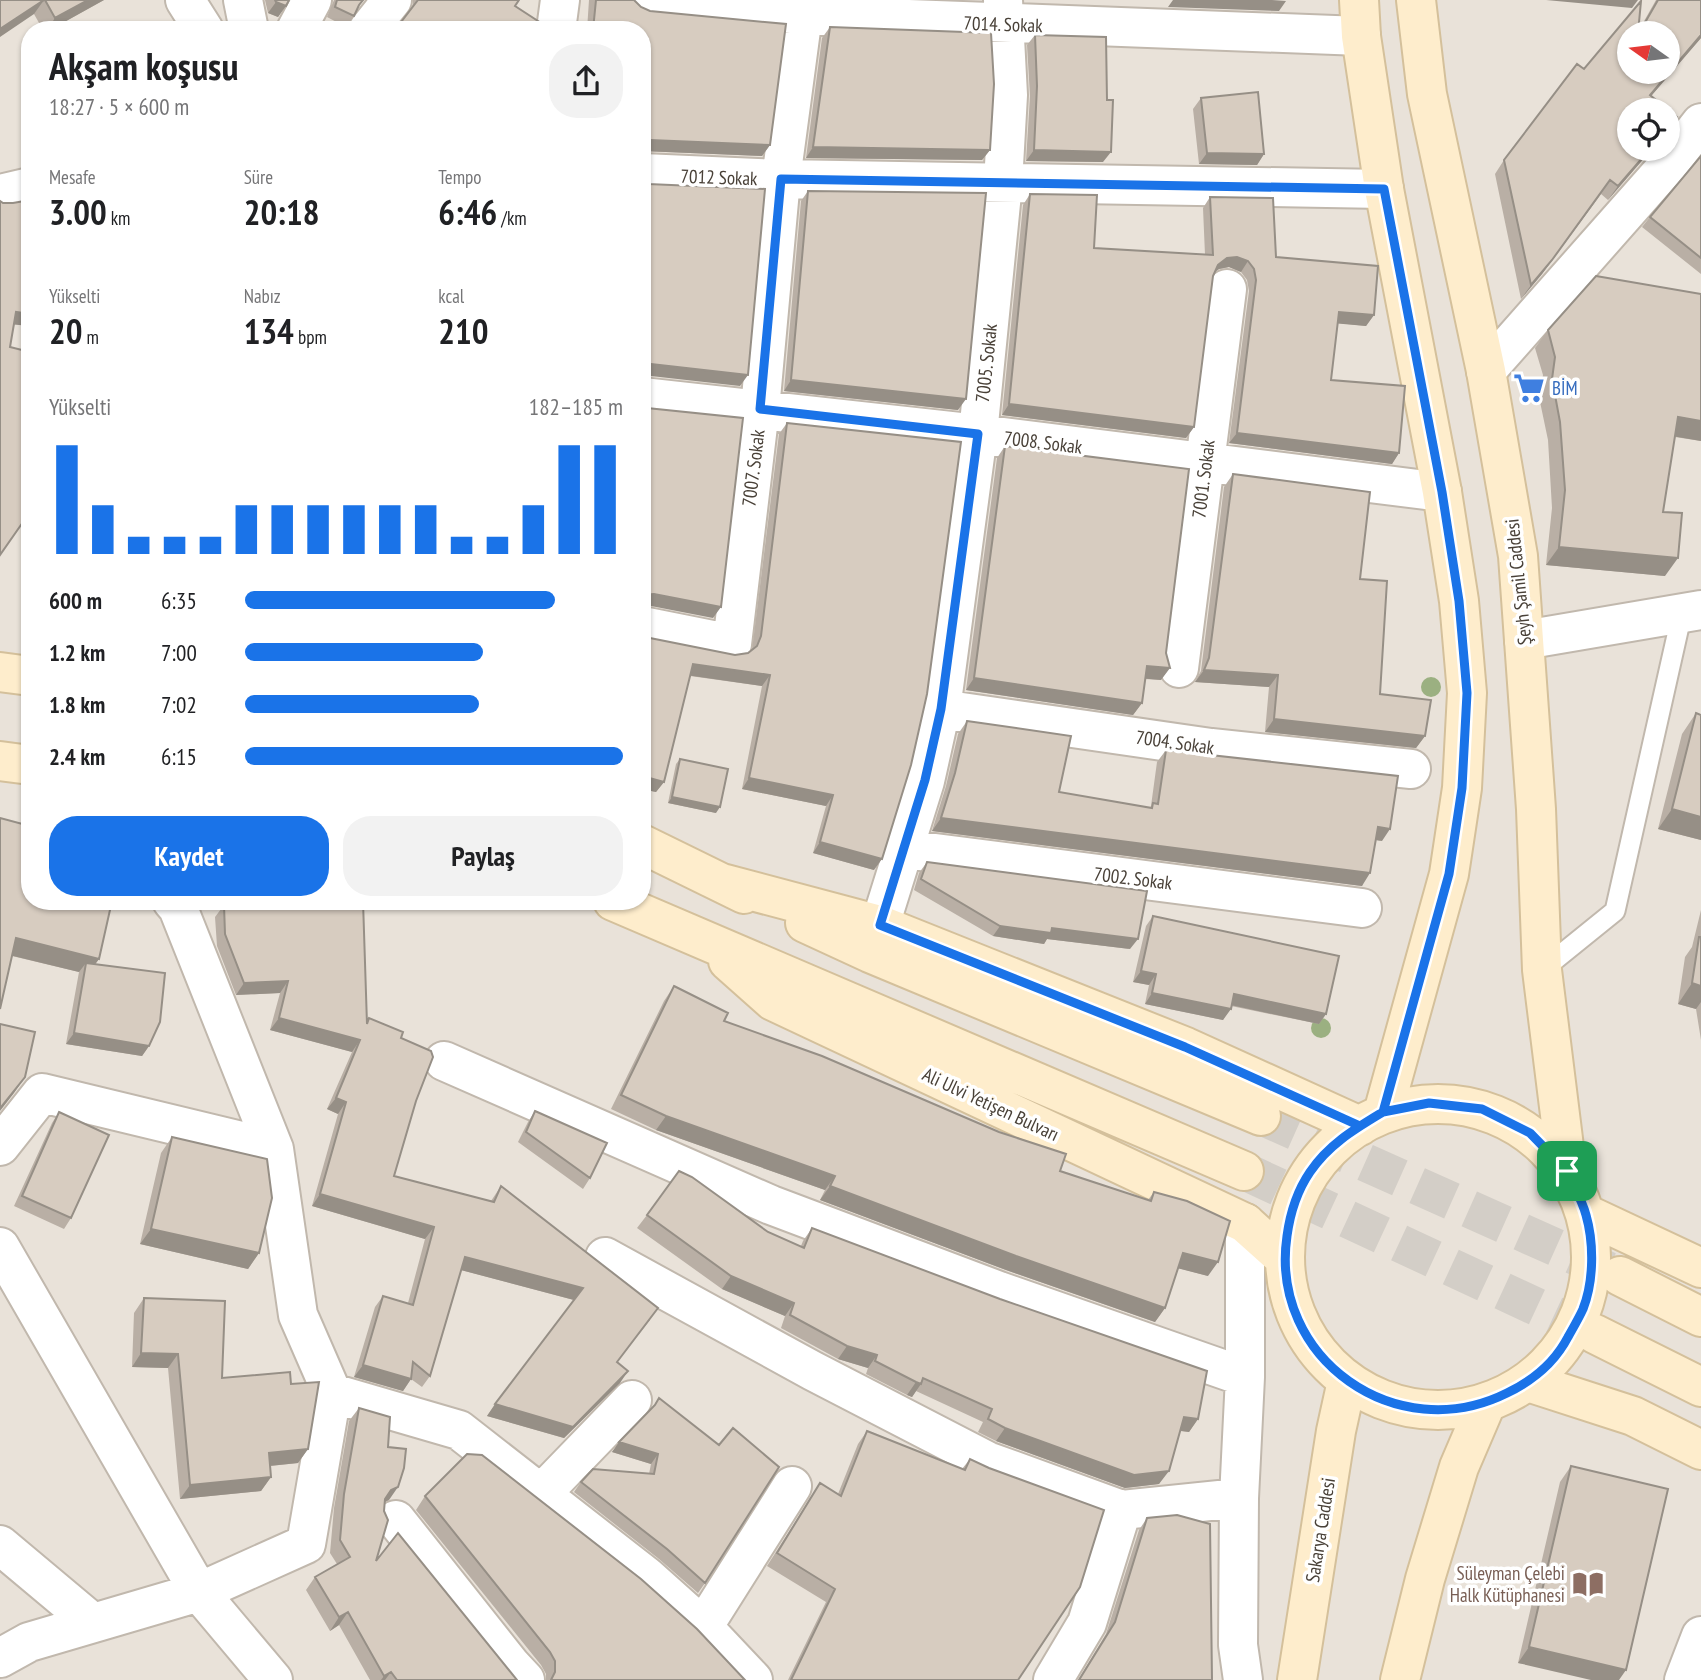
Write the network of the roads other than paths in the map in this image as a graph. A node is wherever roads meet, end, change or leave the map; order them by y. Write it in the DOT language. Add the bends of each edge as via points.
graph roads {
  1 [pos="185,0"];
  2 [pos="243,0"];
  3 [pos="312,0"];
  4 [pos="392,0"];
  5 [pos="560,0"];
  6 [pos="645,0"];
  7 [pos="1416,0"];
  8 [pos="803,7"];
  9 [pos="1003,12"];
  10 [pos="1161,14"];
  11 [pos="1360,18"];
  12 [pos="198,21"];
  13 [pos="247,21"];
  14 [pos="301,21"];
  15 [pos="376,21"];
  16 [pos="557,21"];
  17 [pos="1701,123"];
  18 [pos="651,173"];
  19 [pos="781,179"];
  20 [pos="1003,183"];
  21 [pos="21,189"];
  22 [pos="1384,189"];
  23 [pos="0,194"];
  24 [pos="1227,289"];
  25 [pos="1486,371"];
  26 [pos="651,398"];
  27 [pos="760,409"];
  28 [pos="978,434"];
  29 [pos="1205,462"];
  30 [pos="1442,492"];
  31 [pos="1692,612"];
  32 [pos="651,628"];
  33 [pos="1524,640"];
  34 [pos="1179,668"];
  35 [pos="0,672"];
  36 [pos="21,675"];
  37 [pos="941,709"];
  38 [pos="0,761"];
  39 [pos="21,764"];
  40 [pos="1411,769"];
  41 [pos="651,848"];
  42 [pos="904,849"];
  43 [pos="722,883"];
  44 [pos="1362,908"];
  45 [pos="179,910"];
  46 [pos="634,910"];
  47 [pos="880,925"];
  48 [pos="706,940"];
  49 [pos="1542,971"];
  50 [pos="444,1061"];
  51 [pos="1261,1116"];
  52 [pos="1372,1119"];
  53 [pos="0,1146"];
  54 [pos="274,1149"];
  55 [pos="1244,1171"];
  56 [pos="1567,1171"];
  57 [pos="1586,1214"];
  58 [pos="1245,1223"];
  59 [pos="3,1255"];
  60 [pos="605,1257"];
  61 [pos="1284,1258"];
  62 [pos="1701,1268"];
  63 [pos="1620,1276"];
  64 [pos="1701,1317"];
  65 [pos="1595,1334"];
  66 [pos="1245,1377"];
  67 [pos="1347,1381"];
  68 [pos="1528,1382"];
  69 [pos="1701,1387"];
  70 [pos="332,1393"];
  71 [pos="632,1400"];
  72 [pos="1486,1404"];
  73 [pos="1701,1450"];
  74 [pos="792,1486"];
  75 [pos="541,1494"];
  76 [pos="1239,1498"];
  77 [pos="1122,1510"];
  78 [pos="396,1520"];
  79 [pos="0,1545"];
  80 [pos="198,1592"];
  81 [pos="93,1623"];
  82 [pos="703,1627"];
  83 [pos="1701,1636"];
  84 [pos="0,1658"];
  85 [pos="273,1680"];
  86 [pos="525,1680"];
  87 [pos="753,1680"];
  88 [pos="1053,1680"];
  89 [pos="1243,1680"];
  90 [pos="1297,1680"];
  91 [pos="1400,1680"];
  92 [pos="1684,1680"];
  1 -- 12 [label="street"];
  2 -- 13 [label="street"];
  3 -- 14 [label="street"];
  4 -- 15 [label="street"];
  5 -- 16 [label="street"];
  6 -- 8 [label="street, 7014. Sokak"];
  7 -- 25 [label="main road, Şeyh Şamil Caddesi" via="1430,107"];
  8 -- 9 [label="street, 7014. Sokak"];
  8 -- 19 [label="street, 7007. Sokak"];
  9 -- 10 [label="street, 7014. Sokak"];
  9 -- 20 [label="street, 7005. Sokak" via="1008,95"];
  10 -- 11 [label="street, 7014. Sokak"];
  11 -- 22 [label="main road"];
  17 -- 25 [label="street"];
  18 -- 19 [label="street, 7012 Sokak"];
  19 -- 20 [label="street, 7012 Sokak"];
  19 -- 27 [label="street, 7007. Sokak"];
  20 -- 22 [label="street, 7012 Sokak"];
  20 -- 28 [label="street, 7005. Sokak"];
  21 -- 23 [label="street"];
  22 -- 30 [label="main road"];
  24 -- 29 [label="street, 7001. Sokak"];
  25 -- 33 [label="main road, Şeyh Şamil Caddesi" via="1518,556"];
  26 -- 27 [label="street, 7008. Sokak"];
  27 -- 28 [label="street, 7008. Sokak"];
  27 -- 32 [label="street, 7007. Sokak" via="732,644"];
  28 -- 29 [label="street, 7008. Sokak"];
  28 -- 37 [label="street, 7005. Sokak"];
  29 -- 30 [label="street, 7008. Sokak"];
  29 -- 34 [label="street, 7001. Sokak"];
  30 -- 52 [label="main road" via="1467,693 1462,788 1449,874"];
  31 -- 33 [label="street"];
  31 -- 49 [label="lane" via="1615,911"];
  33 -- 49 [label="main road, Şeyh Şamil Caddesi"];
  35 -- 36 [label="main road"];
  37 -- 40 [label="street, 7004. Sokak" via="1211,748"];
  37 -- 42 [label="street, 7005. Sokak"];
  38 -- 39 [label="main road"];
  41 -- 43 [label="main road"];
  42 -- 44 [label="street, 7002. Sokak"];
  42 -- 47 [label="street, 7005. Sokak"];
  43 -- 47 [label="main road"];
  43 -- 51 [label="main road" via="870,953"];
  45 -- 54 [label="street"];
  46 -- 48 [label="main road, Ali Ulvi Yetişen Bulvarı"];
  47 -- 52 [label="main road"];
  48 -- 55 [label="main road, Ali Ulvi Yetişen Bulvarı"];
  48 -- 58 [label="main road, Ali Ulvi Yetişen Bulvarı" via="772,1001"];
  49 -- 56 [label="main road, Şeyh Şamil Caddesi"];
  50 -- 66 [label="street" via="771,1205"];
  52 -- 56 [label="main road" via="1429,1103 1482,1109 1530,1133"];
  52 -- 61 [label="main road" via="1340,1138 1310,1172 1290,1213"];
  53 -- 54 [label="street" via="42,1093"];
  54 -- 70 [label="street" via="298,1315"];
  56 -- 57 [label="main road"];
  57 -- 62 [label="main road"];
  57 -- 68 [label="main road" via="1592,1261 1584,1308 1562,1349"];
  58 -- 61 [label="main road, Ali Ulvi Yetişen Bulvarı"];
  58 -- 66 [label="street"];
  59 -- 80 [label="street"];
  60 -- 77 [label="street" via="987,1461"];
  61 -- 67 [label="main road" via="1291,1303 1312,1346"];
  63 -- 64 [label="main road"];
  65 -- 69 [label="main road"];
  66 -- 76 [label="street"];
  67 -- 72 [label="main road" via="1402,1406 1438,1411"];
  67 -- 90 [label="main road, Sakarya Caddesi"];
  68 -- 72 [label="main road"];
  68 -- 73 [label="main road" via="1633,1416"];
  70 -- 75 [label="street" via="459,1430"];
  70 -- 80 [label="street" via="306,1544"];
  71 -- 75 [label="street"];
  72 -- 91 [label="main road" via="1459,1467"];
  74 -- 82 [label="street"];
  75 -- 82 [label="street"];
  76 -- 77 [label="street"];
  76 -- 89 [label="street" via="1238,1645"];
  77 -- 88 [label="street" via="1087,1623"];
  78 -- 86 [label="street"];
  79 -- 81 [label="street"];
  80 -- 81 [label="street"];
  80 -- 85 [label="street"];
  81 -- 84 [label="street" via="29,1642"];
  82 -- 87 [label="street"];
  83 -- 92 [label="street"];
}
